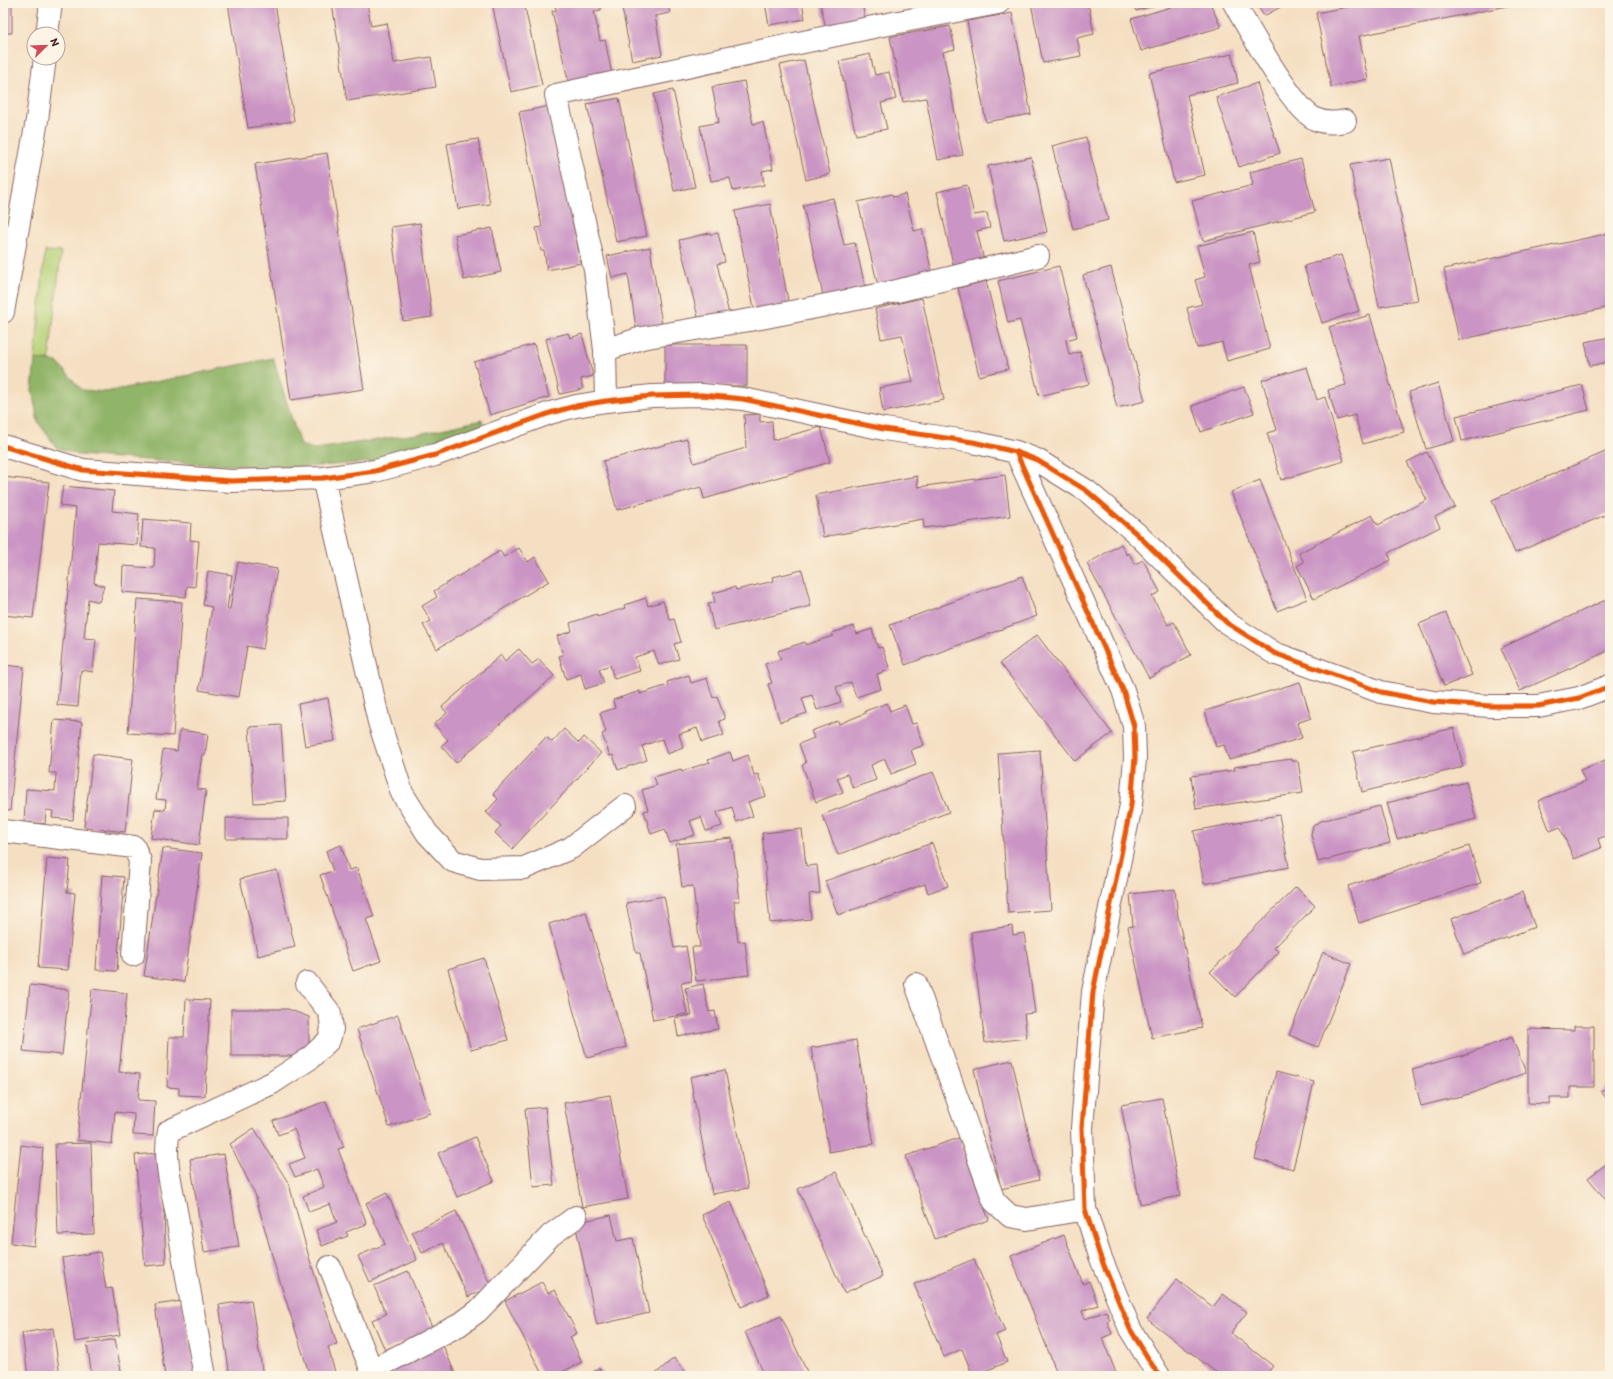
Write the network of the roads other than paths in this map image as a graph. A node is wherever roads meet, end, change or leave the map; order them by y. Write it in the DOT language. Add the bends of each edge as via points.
graph roads {
  1 [pos="51,3"];
  2 [pos="998,3"];
  3 [pos="1234,3"];
  4 [pos="48,26"];
  5 [pos="43,66"];
  6 [pos="1345,121"];
  7 [pos="1038,256"];
  8 [pos="3,312"];
  9 [pos="605,350"];
  10 [pos="606,401"];
  11 [pos="3,446"];
  12 [pos="1016,452"];
  13 [pos="323,478"];
  14 [pos="1610,686"];
  15 [pos="625,806"];
  16 [pos="3,831"];
  17 [pos="133,955"];
  18 [pos="307,983"];
  19 [pos="916,984"];
  20 [pos="1085,1208"];
  21 [pos="576,1217"];
  22 [pos="330,1267"];
  23 [pos="373,1373"];
  24 [pos="205,1376"];
  25 [pos="1159,1376"];
  1 -- 4 [label="street"];
  2 -- 9 [label="street" via="556,95 595,270"];
  3 -- 6 [label="street" via="1267,59 1300,106 1315,119 1334,123"];
  5 -- 8 [label="street" via="37,120"];
  7 -- 9 [label="street" via="897,291 642,338"];
  9 -- 10 [label="street"];
  10 -- 12 [label="street" via="652,396 702,395 743,399 884,429 973,442"];
  10 -- 13 [label="street" via="550,413 435,455 375,471"];
  11 -- 13 [label="street" via="82,470 231,481"];
  12 -- 14 [label="street" via="1037,460 1087,491 1137,534 1227,623 1274,653 1381,692 1433,702 1538,706 1579,698"];
  12 -- 20 [label="street" via="1123,690 1134,726 1135,758 1131,805 1093,992 1082,1128"];
  13 -- 15 [label="street" via="379,722 402,793 427,833 453,861 480,869 524,868 571,848"];
  16 -- 17 [label="street" via="134,847 140,861"];
  18 -- 24 [label="street" via="330,1013 332,1028 329,1040 309,1059 272,1083 169,1131 166,1145 172,1186"];
  19 -- 20 [label="street" via="994,1201 1010,1216 1027,1219"];
  20 -- 25 [label="street" via="1100,1256 1130,1329"];
  21 -- 23 [label="street" via="551,1234 478,1311 459,1325"];
  22 -- 23 [label="street"];
}
